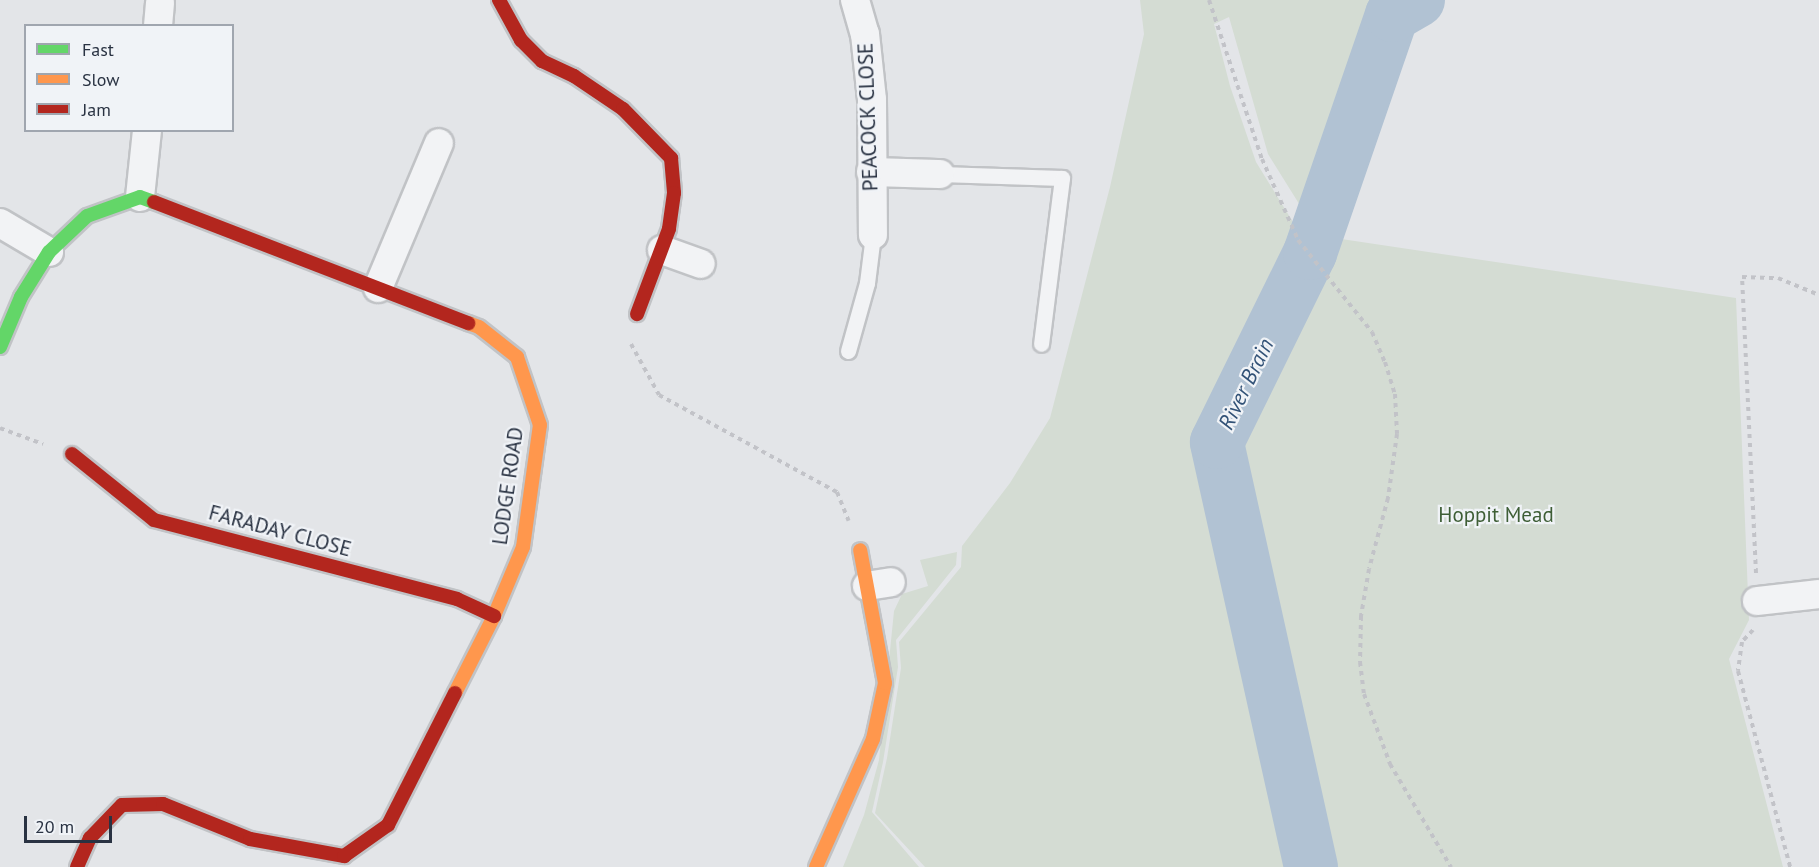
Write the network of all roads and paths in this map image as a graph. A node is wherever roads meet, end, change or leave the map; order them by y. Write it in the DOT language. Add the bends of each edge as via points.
graph roads {
  1 [pos="499,0"];
  2 [pos="855,0"];
  3 [pos="1209,0"];
  4 [pos="147,132"];
  5 [pos="439,143"];
  6 [pos="871,172"];
  7 [pos="940,174"];
  8 [pos="140,197"];
  9 [pos="0,223"];
  10 [pos="873,235"];
  11 [pos="662,250"];
  12 [pos="49,252"];
  13 [pos="701,264"];
  14 [pos="378,288"];
  15 [pos="1819,295"];
  16 [pos="637,314"];
  17 [pos="1041,344"];
  18 [pos="0,347"];
  19 [pos="849,351"];
  20 [pos="0,428"];
  21 [pos="72,454"];
  22 [pos="860,550"];
  23 [pos="1819,594"];
  24 [pos="1757,601"];
  25 [pos="494,616"];
  26 [pos="346,861"];
  27 [pos="76,867"];
  28 [pos="816,867"];
  29 [pos="1452,867"];
  30 [pos="1790,867"];
  1 -- 11 [label="street" via="521,40 542,61 574,75 624,109 671,158 674,193"];
  2 -- 6 [label="street, PEACOCK CLOSE" via="865,34 872,100"];
  3 -- 29 [label="path" via="1262,159 1298,240 1372,332 1395,394 1397,434 1388,498 1361,616 1360,662 1364,694 1390,764"];
  4 -- 8 [label="street"];
  5 -- 14 [label="street"];
  6 -- 7 [label="street"];
  6 -- 10 [label="street, PEACOCK CLOSE"];
  7 -- 17 [label="lane" via="1062,178"];
  8 -- 12 [label="street" via="87,216"];
  8 -- 14 [label="street, LODGE ROAD"];
  9 -- 12 [label="street"];
  10 -- 19 [label="lane" via="867,283"];
  11 -- 13 [label="street"];
  11 -- 16 [label="street"];
  12 -- 18 [label="street" via="21,297"];
  14 -- 25 [label="street, LODGE ROAD" via="479,327 517,357 540,425 523,547"];
  15 -- 24 [label="path" via="1778,278 1742,277"];
  16 -- 22 [label="path" via="624,333 658,395 837,492"];
  20 -- 21 [label="path"];
  21 -- 25 [label="street, FARADAY CLOSE" via="154,520 458,599"];
  22 -- 28 [label="street" via="879,584 885,683 873,739"];
  23 -- 24 [label="street"];
  24 -- 30 [label="path" via="1757,626 1742,642 1738,671"];
  25 -- 26 [label="street, LODGE ROAD" via="388,825"];
  26 -- 27 [label="street, LODGE ROAD" via="250,839 163,804 122,805 90,838"];
}
